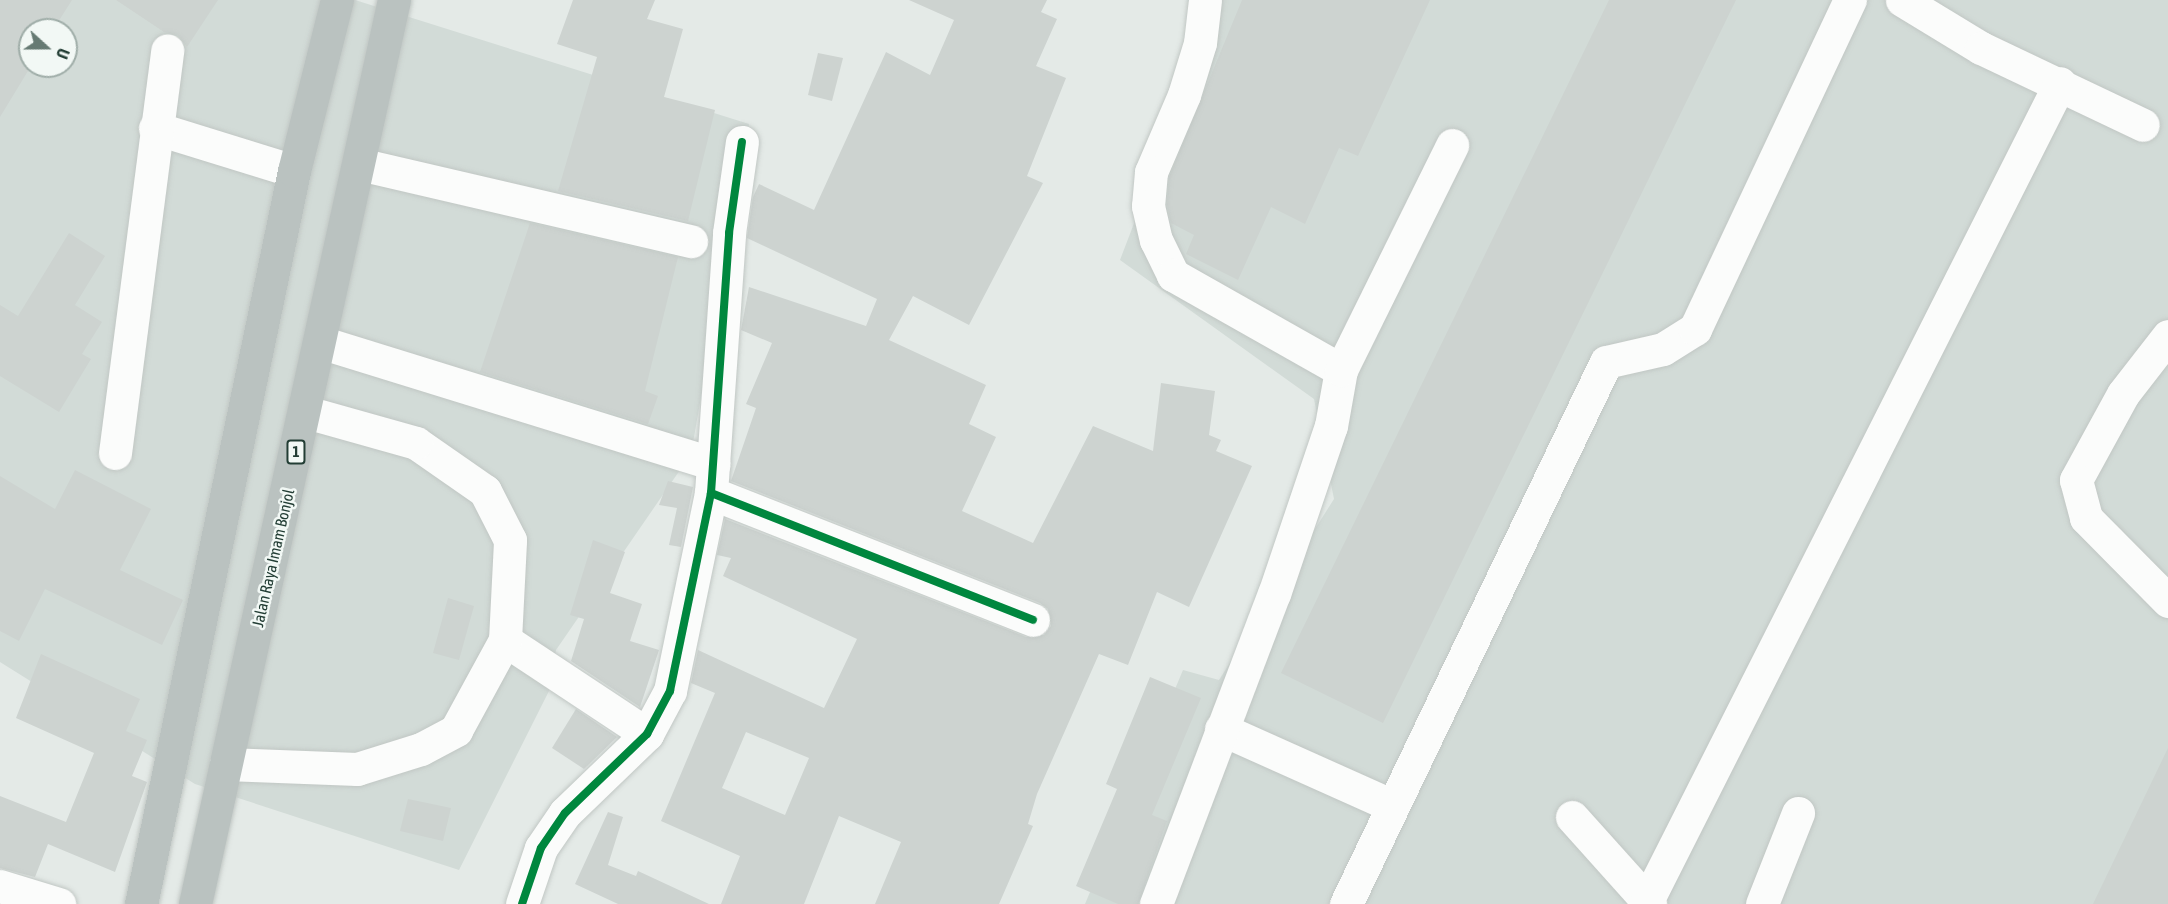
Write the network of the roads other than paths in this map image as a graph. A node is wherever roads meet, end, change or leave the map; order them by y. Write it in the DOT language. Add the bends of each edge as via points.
graph roads {
  1 [pos="337,0"];
  2 [pos="394,0"];
  3 [pos="1205,0"];
  4 [pos="1850,0"];
  5 [pos="1902,0"];
  6 [pos="167,50"];
  7 [pos="2060,83"];
  8 [pos="2143,124"];
  9 [pos="155,128"];
  10 [pos="742,142"];
  11 [pos="1452,145"];
  12 [pos="359,164"];
  13 [pos="294,171"];
  14 [pos="691,241"];
  15 [pos="2168,336"];
  16 [pos="320,342"];
  17 [pos="1341,370"];
  18 [pos="306,412"];
  19 [pos="115,453"];
  20 [pos="712,478"];
  21 [pos="2168,602"];
  22 [pos="1033,620"];
  23 [pos="505,640"];
  24 [pos="1221,729"];
  25 [pos="646,734"];
  26 [pos="226,764"];
  27 [pos="1391,805"];
  28 [pos="1798,813"];
  29 [pos="1572,817"];
  30 [pos="0,886"];
  31 [pos="1648,902"];
  32 [pos="59,904"];
  33 [pos="141,904"];
  34 [pos="195,904"];
  35 [pos="522,904"];
  36 [pos="1156,904"];
  37 [pos="1346,904"];
  38 [pos="1762,904"];
  1 -- 13 [label="highway"];
  2 -- 12 [label="highway, Jalan Raya Imam Bonjol / 1"];
  3 -- 17 [label="street" via="1200,43 1184,95 1151,172 1148,206 1156,240 1173,276"];
  4 -- 27 [label="street" via="1695,329 1663,349 1606,362"];
  5 -- 7 [label="street" via="1981,48"];
  6 -- 9 [label="street"];
  7 -- 8 [label="street"];
  7 -- 31 [label="street"];
  9 -- 13 [label="street"];
  9 -- 19 [label="street"];
  10 -- 20 [label="street" via="729,232"];
  11 -- 17 [label="street"];
  12 -- 14 [label="street"];
  12 -- 16 [label="highway, Jalan Raya Imam Bonjol / 1"];
  13 -- 33 [label="highway"];
  15 -- 21 [label="street" via="2123,394 2076,480 2086,518"];
  16 -- 18 [label="highway, Jalan Raya Imam Bonjol / 1"];
  16 -- 20 [label="street"];
  17 -- 24 [label="street" via="1330,426"];
  18 -- 23 [label="street" via="416,443 485,491 510,540"];
  18 -- 26 [label="highway, Jalan Raya Imam Bonjol / 1"];
  20 -- 22 [label="street"];
  20 -- 25 [label="street" via="670,691"];
  23 -- 25 [label="street"];
  23 -- 26 [label="street" via="456,730 421,749 357,769"];
  24 -- 27 [label="street"];
  24 -- 36 [label="street"];
  25 -- 35 [label="street" via="565,813 541,848"];
  26 -- 34 [label="highway, Jalan Raya Imam Bonjol / 1"];
  27 -- 37 [label="street"];
  28 -- 38 [label="street"];
  29 -- 31 [label="street"];
  30 -- 32 [label="street"];
}
